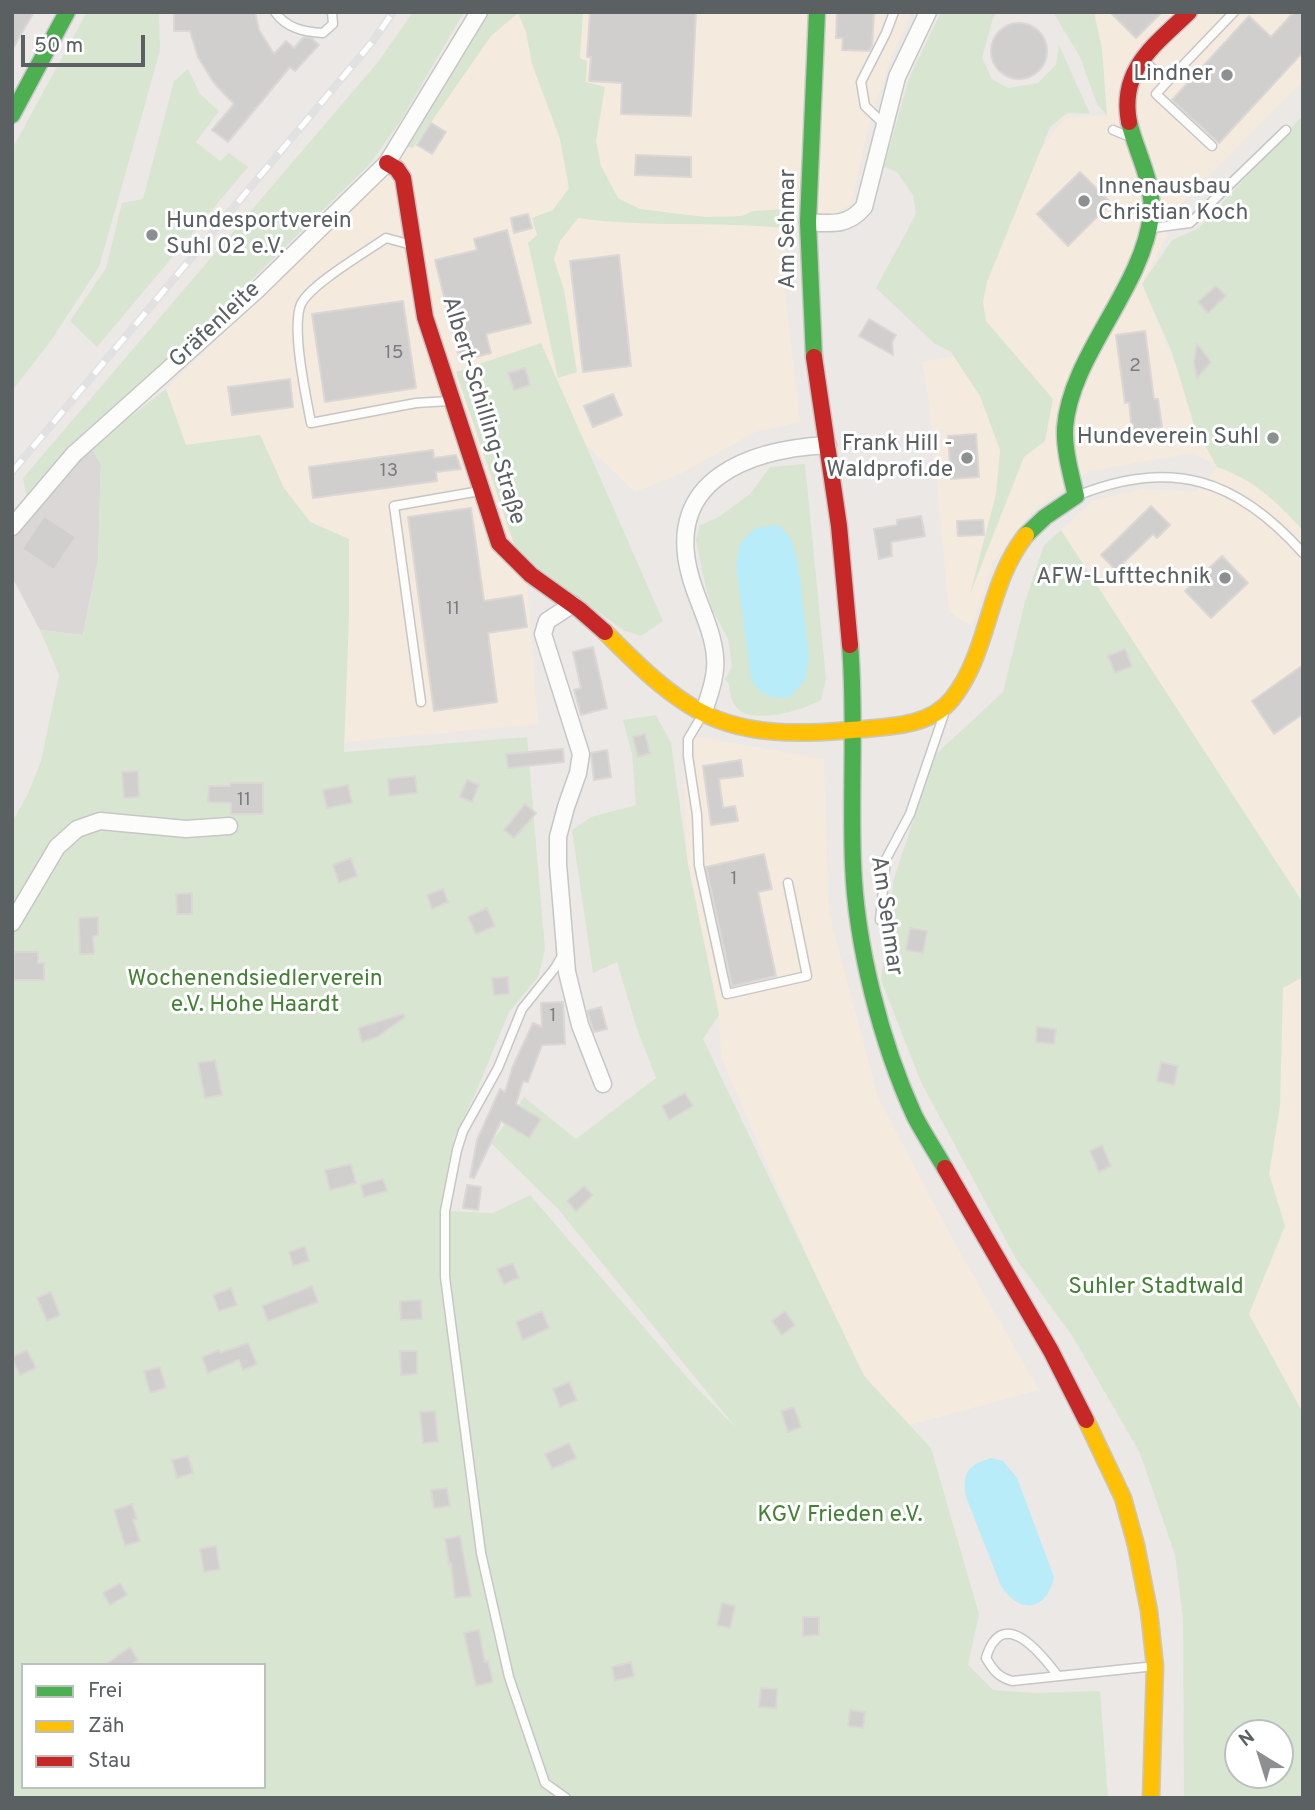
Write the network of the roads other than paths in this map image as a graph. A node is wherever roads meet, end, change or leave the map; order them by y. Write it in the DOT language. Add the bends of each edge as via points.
graph roads {
  1 [pos="67,12"];
  2 [pos="275,12"];
  3 [pos="332,12"];
  4 [pos="479,12"];
  5 [pos="817,12"];
  6 [pos="894,12"];
  7 [pos="928,12"];
  8 [pos="1189,12"];
  9 [pos="1234,12"];
  10 [pos="1143,60"];
  11 [pos="1167,82"];
  12 [pos="12,115"];
  13 [pos="886,125"];
  14 [pos="1113,130"];
  15 [pos="1286,130"];
  16 [pos="1132,138"];
  17 [pos="1212,146"];
  18 [pos="387,163"];
  19 [pos="808,222"];
  20 [pos="1149,228"];
  21 [pos="415,246"];
  22 [pos="453,402"];
  23 [pos="828,445"];
  24 [pos="482,490"];
  25 [pos="1076,496"];
  26 [pos="12,527"];
  27 [pos="1303,553"];
  28 [pos="572,604"];
  29 [pos="421,702"];
  30 [pos="948,704"];
  31 [pos="703,714"];
  32 [pos="853,731"];
  33 [pos="229,826"];
  34 [pos="788,883"];
  35 [pos="880,920"];
  36 [pos="12,923"];
  37 [pos="564,948"];
  38 [pos="603,1084"];
  39 [pos="1155,1667"];
  40 [pos="1058,1676"];
  41 [pos="566,1798"];
  42 [pos="1151,1798"];
  1 -- 12 [label="main road"];
  2 -- 3 [label="lane" via="293,28 323,33 333,24"];
  4 -- 18 [label="street, Gräfenleite"];
  5 -- 19 [label="main road, Am Sehmar"];
  6 -- 13 [label="lane" via="861,82 865,106"];
  7 -- 13 [label="street" via="897,77"];
  8 -- 10 [label="main road"];
  9 -- 11 [label="lane"];
  10 -- 11 [label="lane"];
  10 -- 16 [label="main road" via="1128,83"];
  11 -- 17 [label="lane" via="1156,94"];
  13 -- 19 [label="street" via="864,207 837,225"];
  14 -- 16 [label="lane"];
  15 -- 20 [label="lane" via="1190,223"];
  16 -- 20 [label="main road" via="1153,203"];
  18 -- 21 [label="main road, Albert-Schilling-Straße" via="403,178"];
  18 -- 26 [label="street, Gräfenleite" via="257,290 74,454"];
  19 -- 23 [label="main road, Am Sehmar" via="814,362"];
  20 -- 25 [label="main road" via="1069,405 1065,442"];
  21 -- 22 [label="main road, Albert-Schilling-Straße" via="425,317"];
  21 -- 22 [label="lane" via="386,238 310,292 300,306 298,338 311,423 416,403"];
  22 -- 24 [label="main road, Albert-Schilling-Straße"];
  23 -- 31 [label="street" via="779,450 729,467 692,508 685,550 715,654"];
  23 -- 32 [label="main road, Am Sehmar" via="844,575"];
  24 -- 28 [label="main road, Albert-Schilling-Straße" via="499,542 514,562"];
  24 -- 29 [label="lane" via="394,506"];
  25 -- 27 [label="lane" via="1110,483 1151,477 1207,485 1255,508"];
  25 -- 30 [label="main road" via="1054,508 1017,545 968,677"];
  28 -- 31 [label="main road, Albert-Schilling-Straße" via="670,692"];
  28 -- 37 [label="street" via="547,621 543,630 581,754 558,837"];
  30 -- 32 [label="main road, Albert-Schilling-Straße" via="927,718 899,726"];
  30 -- 35 [label="lane" via="910,814 886,859"];
  31 -- 32 [label="main road, Albert-Schilling-Straße" via="730,726 771,732"];
  31 -- 34 [label="lane" via="688,739 688,756 699,865 727,994 807,976"];
  32 -- 39 [label="main road, Am Sehmar" via="856,896 885,1041 926,1137 1051,1351 1104,1455 1139,1558"];
  33 -- 36 [label="street" via="186,829 100,821 77,829 57,847"];
  37 -- 38 [label="street" via="580,1026"];
  37 -- 41 [label="lane" via="555,968 522,1009 498,1068 463,1131 445,1212 445,1277 481,1553 509,1677 545,1783"];
  39 -- 40 [label="lane"];
  39 -- 42 [label="main road, Am Sehmar"];
  40 -- 40 [label="lane" via="1000,1678 986,1658 990,1646 1009,1633 1021,1636"];
}
